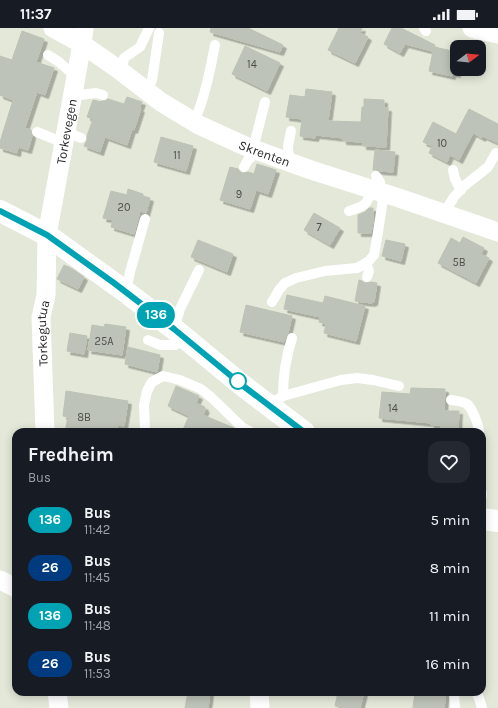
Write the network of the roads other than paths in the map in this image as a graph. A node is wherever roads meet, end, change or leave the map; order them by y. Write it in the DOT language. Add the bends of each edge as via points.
graph roads {
  1 [pos="53,28"];
  2 [pos="149,28"];
  3 [pos="472,28"];
  4 [pos="159,33"];
  5 [pos="498,34"];
  6 [pos="83,36"];
  7 [pos="216,45"];
  8 [pos="48,55"];
  9 [pos="122,71"];
  10 [pos="76,77"];
  11 [pos="148,91"];
  12 [pos="103,95"];
  13 [pos="72,96"];
  14 [pos="265,102"];
  15 [pos="194,122"];
  16 [pos="291,131"];
  17 [pos="37,132"];
  18 [pos="70,137"];
  19 [pos="256,150"];
  20 [pos="496,153"];
  21 [pos="289,162"];
  22 [pos="244,166"];
  23 [pos="453,170"];
  24 [pos="378,187"];
  25 [pos="461,190"];
  26 [pos="350,211"];
  27 [pos="1,212"];
  28 [pos="444,213"];
  29 [pos="145,219"];
  30 [pos="498,232"];
  31 [pos="47,235"];
  32 [pos="366,263"];
  33 [pos="199,270"];
  34 [pos="367,277"];
  35 [pos="126,292"];
  36 [pos="272,302"];
  37 [pos="180,334"];
  38 [pos="292,338"];
  39 [pos="148,340"];
  40 [pos="399,386"];
  41 [pos="451,400"];
  42 [pos="276,401"];
  43 [pos="45,428"];
  44 [pos="145,428"];
  45 [pos="244,428"];
  46 [pos="300,428"];
  47 [pos="479,428"];
  48 [pos="486,520"];
  49 [pos="498,521"];
  50 [pos="0,580"];
  51 [pos="12,586"];
  52 [pos="58,696"];
  53 [pos="259,696"];
  54 [pos="454,696"];
  55 [pos="478,696"];
  56 [pos="60,708"];
  57 [pos="260,708"];
  58 [pos="454,708"];
  59 [pos="482,708"];
  1 -- 6 [label="street, Skrenten"];
  2 -- 9 [label="lane" via="140,47 124,58"];
  3 -- 5 [label="street"];
  4 -- 11 [label="lane"];
  6 -- 9 [label="street, Skrenten"];
  6 -- 10 [label="street, Torkevegen"];
  7 -- 15 [label="lane"];
  8 -- 10 [label="lane"];
  9 -- 11 [label="street, Skrenten"];
  10 -- 13 [label="street, Torkevegen"];
  11 -- 15 [label="street, Skrenten"];
  12 -- 13 [label="lane" via="96,93"];
  13 -- 18 [label="street, Torkevegen"];
  14 -- 19 [label="lane"];
  15 -- 19 [label="street, Skrenten"];
  16 -- 21 [label="lane" via="288,146"];
  17 -- 18 [label="lane"];
  18 -- 31 [label="street, Torkevegen"];
  19 -- 21 [label="street, Skrenten"];
  19 -- 22 [label="lane"];
  20 -- 25 [label="lane" via="488,167"];
  21 -- 24 [label="street, Skrenten"];
  23 -- 25 [label="lane"];
  24 -- 26 [label="lane" via="368,201"];
  24 -- 28 [label="street, Skrenten"];
  24 -- 32 [label="lane" via="378,232 374,255"];
  25 -- 28 [label="lane"];
  27 -- 31 [label="main road"];
  28 -- 30 [label="street, Skrenten"];
  29 -- 35 [label="lane"];
  31 -- 35 [label="main road"];
  31 -- 43 [label="street, Torkegutua" via="46,294 42,317"];
  32 -- 34 [label="lane" via="369,271"];
  32 -- 36 [label="lane" via="357,268 325,271 296,278 285,283"];
  33 -- 37 [label="lane" via="180,309"];
  35 -- 37 [label="main road"];
  37 -- 39 [label="lane" via="175,345 160,345"];
  37 -- 42 [label="main road" via="242,385"];
  38 -- 42 [label="lane"];
  40 -- 42 [label="lane" via="357,378 333,382"];
  41 -- 47 [label="lane" via="468,405"];
  42 -- 46 [label="main road"];
  44 -- 45 [label="lane" via="144,406 147,391 152,382 163,376 180,380 201,390"];
  48 -- 49 [label="main road"];
  50 -- 51 [label="street"];
  52 -- 56 [label="street"];
  53 -- 57 [label="street"];
  54 -- 58 [label="lane"];
  55 -- 59 [label="lane"];
}
